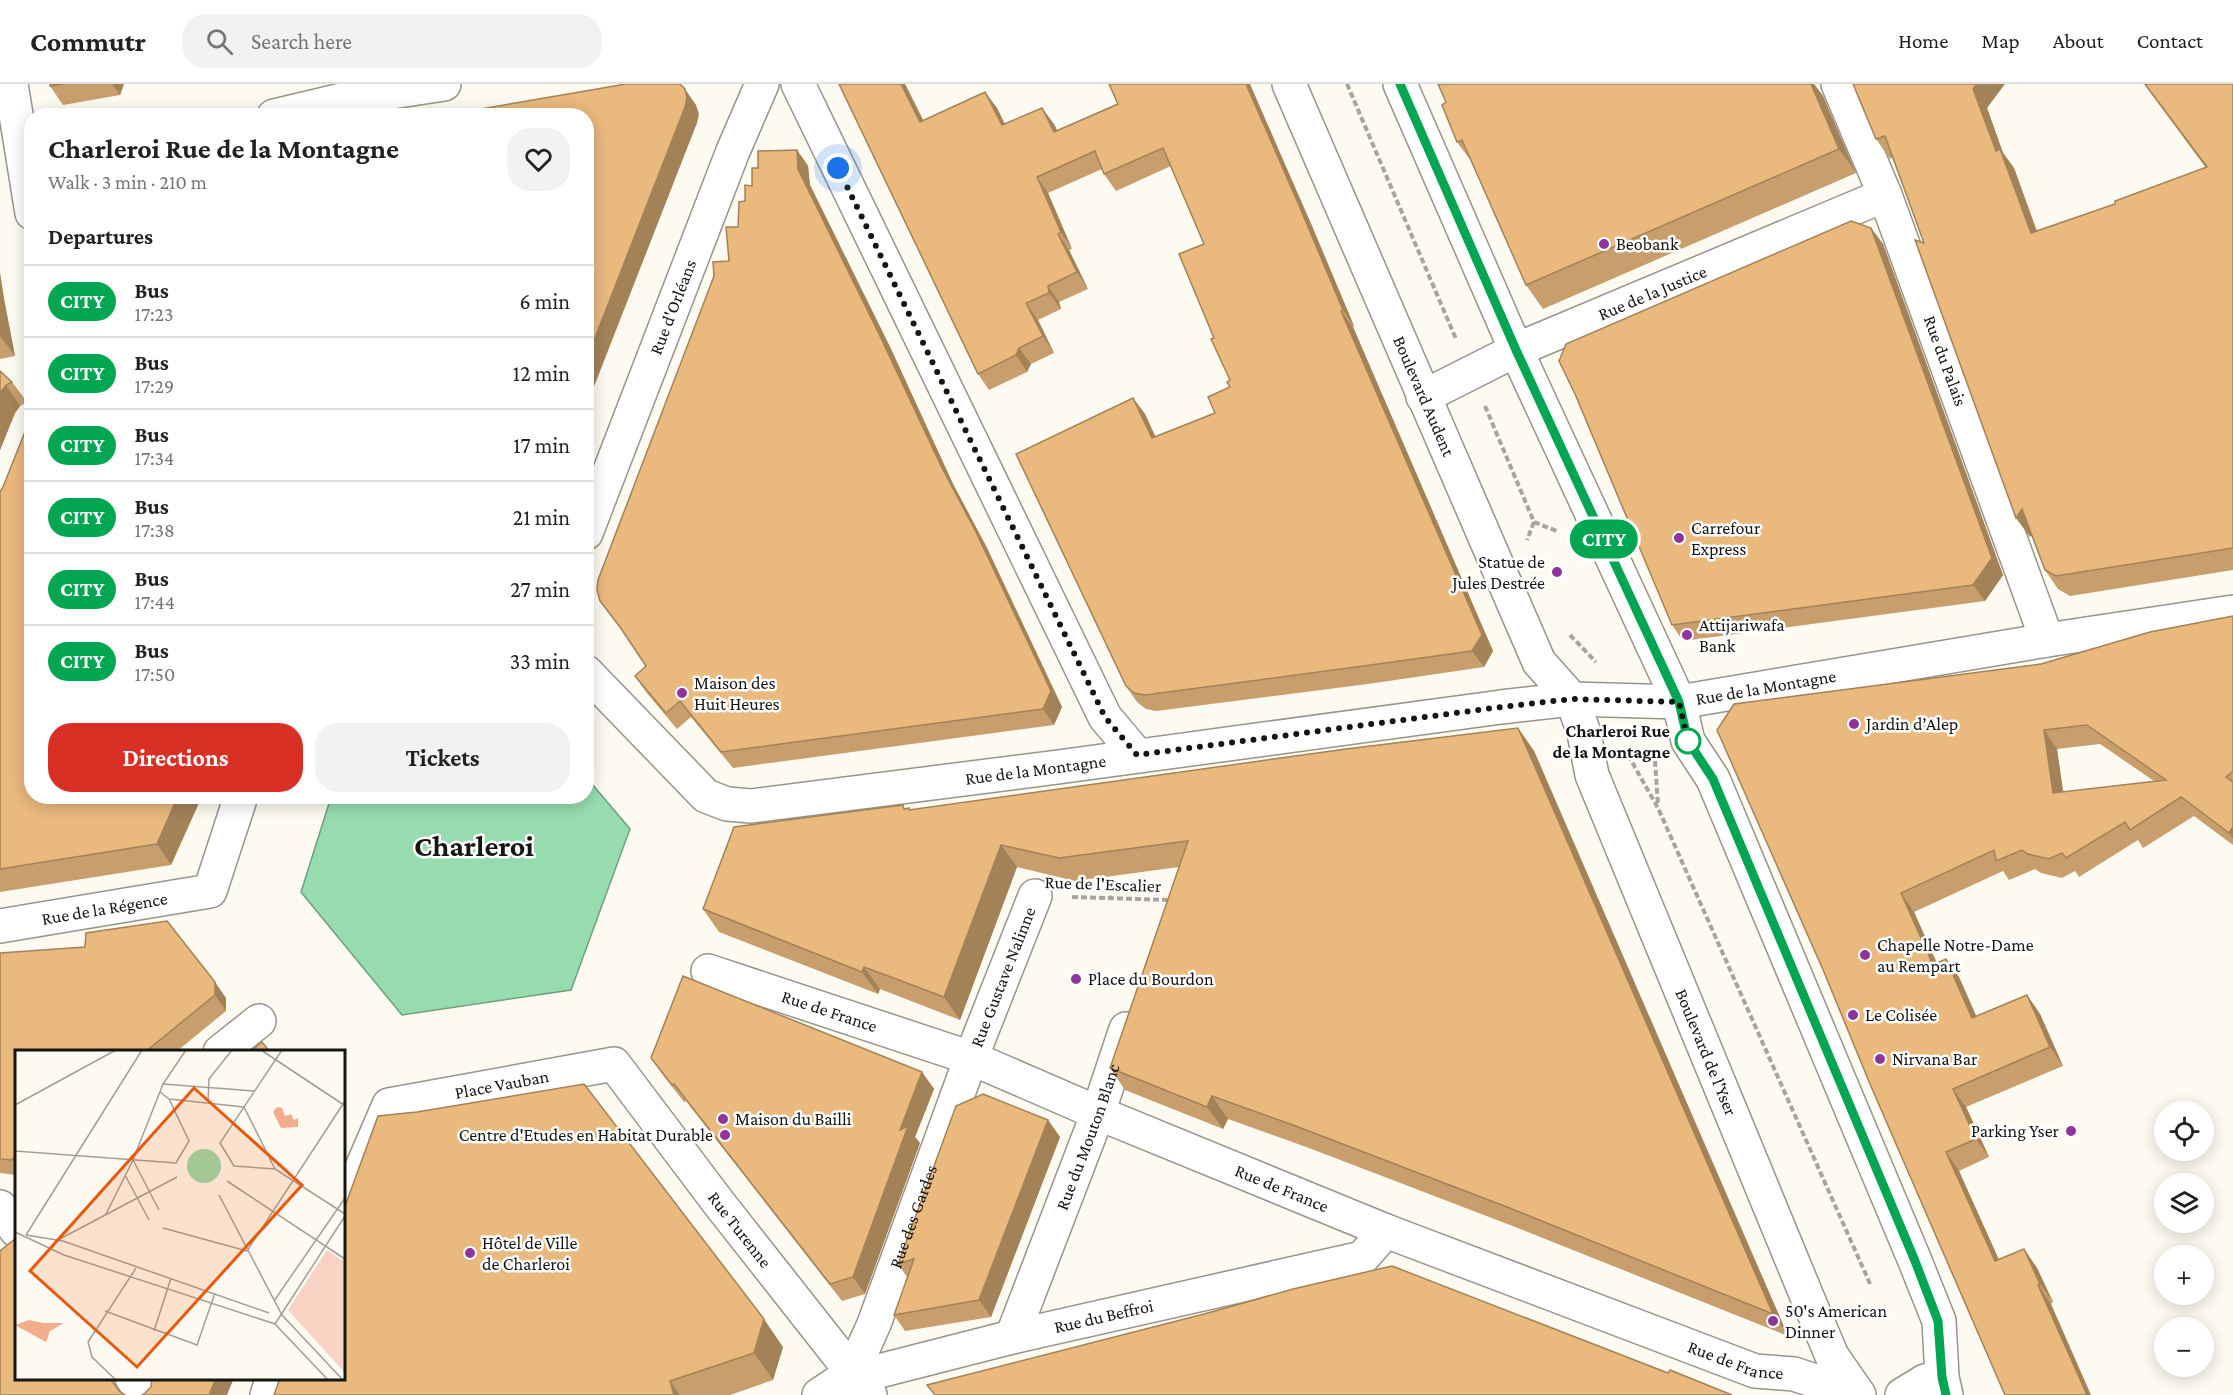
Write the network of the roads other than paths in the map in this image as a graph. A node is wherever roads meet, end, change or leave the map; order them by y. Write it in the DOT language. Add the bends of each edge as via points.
graph roads {
  1 [pos="11,84"];
  2 [pos="444,84"];
  3 [pos="762,84"];
  4 [pos="798,84"];
  5 [pos="1289,84"];
  6 [pos="1400,84"];
  7 [pos="1838,84"];
  8 [pos="346,100"];
  9 [pos="310,108"];
  10 [pos="18,155"];
  11 [pos="24,180"];
  12 [pos="1885,195"];
  13 [pos="1516,350"];
  14 [pos="1423,397"];
  15 [pos="594,512"];
  16 [pos="2233,612"];
  17 [pos="2047,640"];
  18 [pos="594,680"];
  19 [pos="1572,699"];
  20 [pos="1679,702"];
  21 [pos="1137,755"];
  22 [pos="238,804"];
  23 [pos="1035,896"];
  24 [pos="0,926"];
  25 [pos="708,971"];
  26 [pos="1134,1006"];
  27 [pos="259,1021"];
  28 [pos="223,1050"];
  29 [pos="971,1058"];
  30 [pos="614,1064"];
  31 [pos="1098,1113"];
  32 [pos="345,1207"];
  33 [pos="1386,1231"];
  34 [pos="1012,1337"];
  35 [pos="134,1380"];
  36 [pos="272,1380"];
  37 [pos="861,1384"];
  38 [pos="1944,1386"];
  39 [pos="145,1395"];
  40 [pos="267,1395"];
  41 [pos="819,1395"];
  42 [pos="1858,1395"];
  43 [pos="1902,1395"];
  1 -- 10 [label="street"];
  2 -- 8 [label="street"];
  3 -- 15 [label="street, Rue d'Orléans"];
  4 -- 21 [label="street" via="1105,717"];
  5 -- 14 [label="street, Boulevard Audent"];
  6 -- 13 [label="street"];
  7 -- 12 [label="street, Rue du Palais"];
  8 -- 9 [label="street"];
  10 -- 11 [label="street"];
  12 -- 13 [label="street, Rue de la Justice"];
  12 -- 17 [label="street, Rue du Palais"];
  13 -- 14 [label="street, Rue de la Justice"];
  13 -- 20 [label="street"];
  14 -- 19 [label="street, Boulevard Audent" via="1539,662"];
  16 -- 17 [label="street, Rue de la Montagne"];
  17 -- 20 [label="street, Rue de la Montagne"];
  18 -- 21 [label="street, Rue de la Montagne" via="706,796 727,804 751,806"];
  19 -- 20 [label="street, Rue de la Montagne"];
  19 -- 21 [label="street, Rue de la Montagne"];
  19 -- 42 [label="street, Boulevard de l'Yser" via="1592,775 1832,1356"];
  20 -- 38 [label="street" via="1688,741 1713,779 1915,1261 1938,1321"];
  22 -- 24 [label="street, Rue de la Régence" via="210,891"];
  23 -- 29 [label="street, Rue Gustave Nalinne"];
  25 -- 29 [label="street, Rue de France"];
  26 -- 31 [label="street, Rue du Mouton Blanc"];
  27 -- 28 [label="street"];
  29 -- 31 [label="street, Rue de France"];
  29 -- 37 [label="street, Rue des Gardes" via="874,1324"];
  30 -- 32 [label="street, Place Vauban" via="389,1106"];
  30 -- 37 [label="street, Rue Turenne"];
  31 -- 33 [label="street, Rue de France"];
  31 -- 34 [label="street, Rue du Mouton Blanc"];
  33 -- 34 [label="street, Rue du Beffroi" via="1362,1258"];
  33 -- 42 [label="street, Rue de France" via="1755,1371 1794,1374"];
  34 -- 37 [label="street, Rue du Beffroi" via="879,1371"];
  35 -- 39 [label="street"];
  36 -- 40 [label="street"];
  37 -- 41 [label="street, Rue du Beffroi"];
  38 -- 43 [label="street" via="1924,1381"];
}
